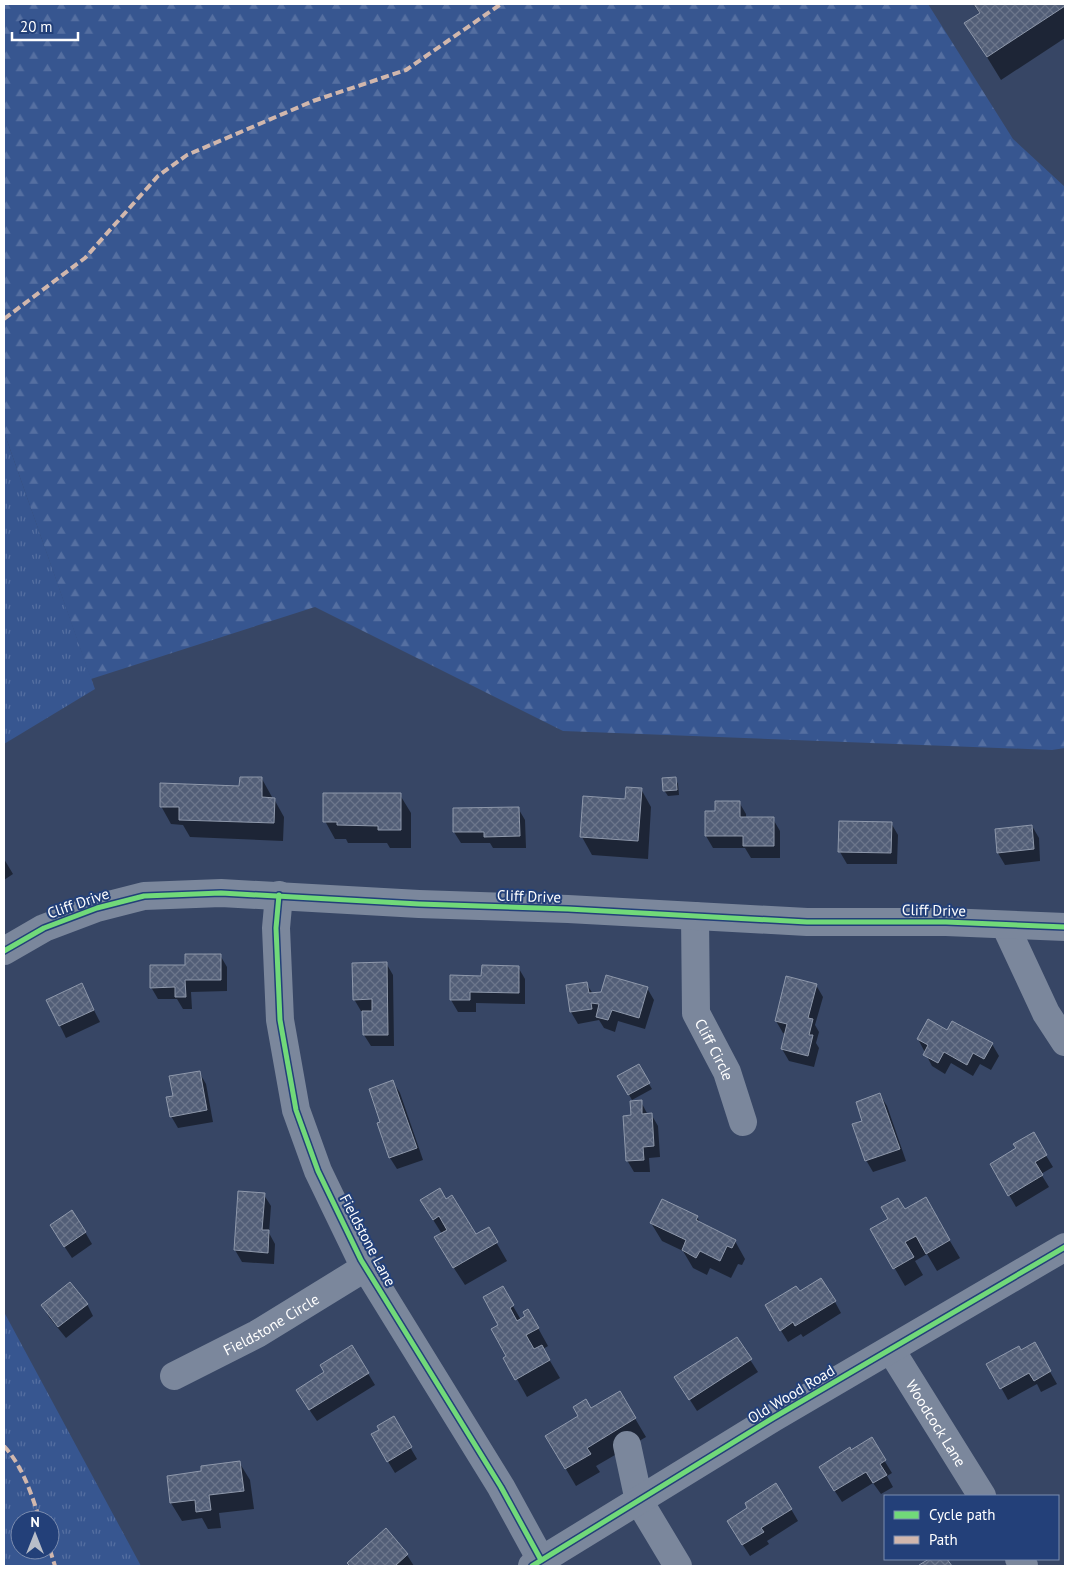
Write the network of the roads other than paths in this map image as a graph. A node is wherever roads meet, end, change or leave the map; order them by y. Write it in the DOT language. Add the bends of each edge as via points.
graph roads {
  1 [pos="279,895"];
  2 [pos="695,916"];
  3 [pos="1005,925"];
  4 [pos="1065,927"];
  5 [pos="4,951"];
  6 [pos="1065,1042"];
  7 [pos="744,1122"];
  8 [pos="1065,1247"];
  9 [pos="366,1267"];
  10 [pos="891,1350"];
  11 [pos="174,1376"];
  12 [pos="627,1445"];
  13 [pos="981,1495"];
  14 [pos="639,1501"];
  15 [pos="536,1563"];
  16 [pos="678,1566"];
  1 -- 2 [label="street, Cliff Drive"];
  1 -- 5 [label="street, Cliff Drive" via="144,896 96,908 53,925"];
  1 -- 9 [label="street, Fieldstone Lane" via="276,928 280,1020 296,1110 318,1171"];
  2 -- 3 [label="street, Cliff Drive" via="807,922"];
  2 -- 7 [label="street, Cliff Circle" via="696,1013 727,1072"];
  3 -- 4 [label="street, Cliff Drive"];
  3 -- 6 [label="street" via="1046,1013"];
  8 -- 10 [label="street, Old Wood Road"];
  9 -- 11 [label="street, Fieldstone Circle" via="257,1334"];
  9 -- 15 [label="street, Fieldstone Lane" via="501,1487"];
  10 -- 13 [label="street, Woodcock Lane"];
  10 -- 14 [label="street, Old Wood Road"];
  12 -- 14 [label="street"];
  14 -- 15 [label="street, Old Wood Road"];
  14 -- 16 [label="street"];
}
